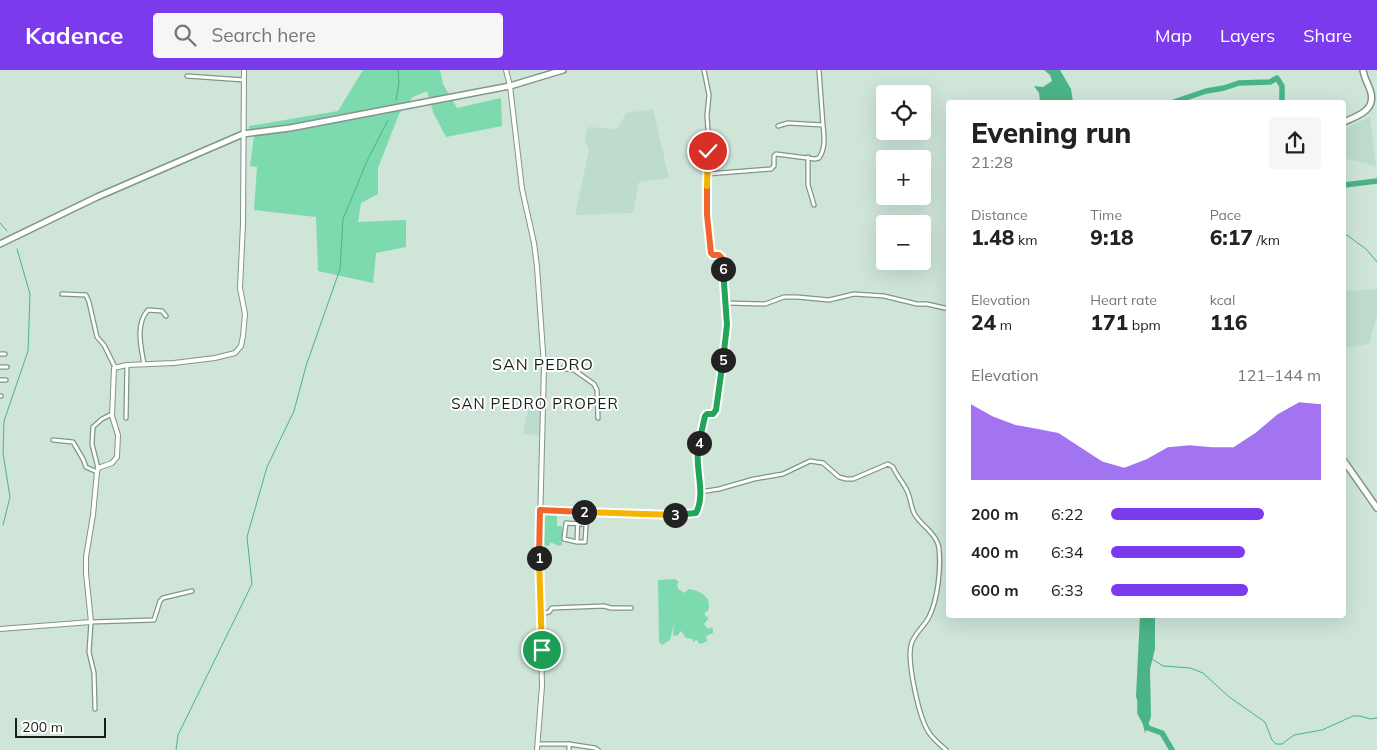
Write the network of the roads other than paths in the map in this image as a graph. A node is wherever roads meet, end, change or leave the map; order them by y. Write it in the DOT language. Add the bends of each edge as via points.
graph roads {
  1 [pos="244,70"];
  2 [pos="506,70"];
  3 [pos="563,70"];
  4 [pos="704,70"];
  5 [pos="818,70"];
  6 [pos="1363,70"];
  7 [pos="187,76"];
  8 [pos="244,80"];
  9 [pos="510,86"];
  10 [pos="1346,121"];
  11 [pos="823,125"];
  12 [pos="778,126"];
  13 [pos="243,134"];
  14 [pos="808,157"];
  15 [pos="707,174"];
  16 [pos="814,205"];
  17 [pos="0,244"];
  18 [pos="62,294"];
  19 [pos="726,303"];
  20 [pos="946,308"];
  21 [pos="166,316"];
  22 [pos="0,354"];
  23 [pos="5,354"];
  24 [pos="144,364"];
  25 [pos="127,365"];
  26 [pos="544,366"];
  27 [pos="0,367"];
  28 [pos="7,367"];
  29 [pos="115,367"];
  30 [pos="0,380"];
  31 [pos="6,380"];
  32 [pos="112,414"];
  33 [pos="126,418"];
  34 [pos="598,418"];
  35 [pos="53,440"];
  36 [pos="1346,468"];
  37 [pos="98,470"];
  38 [pos="700,492"];
  39 [pos="1377,508"];
  40 [pos="540,510"];
  41 [pos="578,512"];
  42 [pos="578,524"];
  43 [pos="577,542"];
  44 [pos="192,592"];
  45 [pos="631,608"];
  46 [pos="540,614"];
  47 [pos="91,622"];
  48 [pos="0,629"];
  49 [pos="95,709"];
  50 [pos="538,744"];
  51 [pos="569,744"];
  52 [pos="537,750"];
  53 [pos="568,750"];
  54 [pos="598,750"];
  55 [pos="946,750"];
  1 -- 8 [label="street"];
  2 -- 9 [label="street"];
  3 -- 9 [label="main road"];
  4 -- 15 [label="street" via="709,95"];
  5 -- 11 [label="street"];
  6 -- 10 [label="main road" via="1371,93 1370,104 1362,114"];
  7 -- 8 [label="street"];
  8 -- 13 [label="street"];
  9 -- 13 [label="main road"];
  9 -- 26 [label="street" via="522,189 537,267"];
  11 -- 12 [label="street" via="788,123"];
  11 -- 14 [label="street" via="824,148 821,155 819,158"];
  13 -- 17 [label="main road"];
  13 -- 24 [label="street" via="240,288 245,314 241,346 226,356"];
  14 -- 15 [label="street" via="776,154 771,169"];
  14 -- 16 [label="street" via="808,185"];
  15 -- 19 [label="street" via="711,253 722,258"];
  18 -- 29 [label="street" via="86,295 97,337"];
  19 -- 20 [label="street" via="765,304 784,297 829,300 854,294 884,296"];
  19 -- 38 [label="street" via="726,340 716,410 705,416 698,445"];
  21 -- 24 [label="street" via="161,310 150,310 144,316 140,339"];
  22 -- 23 [label="street"];
  24 -- 25 [label="street"];
  25 -- 29 [label="street"];
  25 -- 33 [label="street"];
  26 -- 34 [label="street" via="574,370 594,384"];
  26 -- 40 [label="street"];
  27 -- 28 [label="street"];
  29 -- 32 [label="street"];
  30 -- 31 [label="street"];
  32 -- 37 [label="street" via="118,435 116,457 112,463"];
  32 -- 37 [label="street" via="93,427 92,444"];
  35 -- 37 [label="street" via="73,442 86,468"];
  36 -- 39 [label="main road"];
  37 -- 47 [label="street" via="86,557"];
  38 -- 41 [label="street" via="698,508 691,515"];
  38 -- 55 [label="street" via="784,474 810,461 823,463 846,479 888,464 893,467 908,492 915,514 939,545 939,576 934,601 930,616 915,635 910,656 916,699 925,727"];
  40 -- 41 [label="street"];
  40 -- 46 [label="street"];
  41 -- 42 [label="street"];
  42 -- 43 [label="street"];
  42 -- 43 [label="street" via="586,525 585,542"];
  42 -- 43 [label="street" via="564,524 564,539"];
  44 -- 47 [label="street" via="163,598 154,620"];
  45 -- 46 [label="street" via="552,608"];
  46 -- 50 [label="street" via="542,686"];
  47 -- 48 [label="street"];
  47 -- 49 [label="street" via="89,652 94,673"];
  50 -- 51 [label="street"];
  50 -- 52 [label="street"];
  51 -- 53 [label="street"];
  51 -- 54 [label="street"];
}
